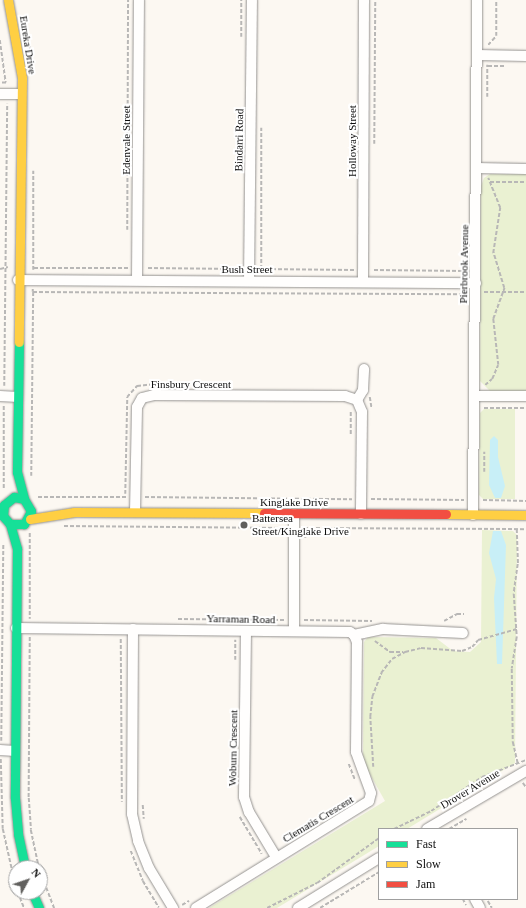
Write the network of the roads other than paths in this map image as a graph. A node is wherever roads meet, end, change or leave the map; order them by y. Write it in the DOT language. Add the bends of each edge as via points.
graph roads {
  1 [pos="8,0"];
  2 [pos="139,0"];
  3 [pos="252,0"];
  4 [pos="364,0"];
  5 [pos="477,0"];
  6 [pos="481,0"];
  7 [pos="0,7"];
  8 [pos="477,13"];
  9 [pos="482,56"];
  10 [pos="526,56"];
  11 [pos="0,94"];
  12 [pos="20,94"];
  13 [pos="481,168"];
  14 [pos="526,169"];
  15 [pos="18,280"];
  16 [pos="137,280"];
  17 [pos="249,281"];
  18 [pos="363,282"];
  19 [pos="475,287"];
  20 [pos="364,369"];
  21 [pos="2,396"];
  22 [pos="478,396"];
  23 [pos="526,396"];
  24 [pos="18,397"];
  25 [pos="354,403"];
  26 [pos="17,472"];
  27 [pos="5,503"];
  28 [pos="35,503"];
  29 [pos="62,512"];
  30 [pos="135,512"];
  31 [pos="294,514"];
  32 [pos="361,514"];
  33 [pos="473,515"];
  34 [pos="526,515"];
  35 [pos="5,521"];
  36 [pos="27,521"];
  37 [pos="17,550"];
  38 [pos="16,628"];
  39 [pos="294,631"];
  40 [pos="463,633"];
  41 [pos="133,634"];
  42 [pos="354,635"];
  43 [pos="246,636"];
  44 [pos="15,751"];
  45 [pos="1,756"];
  46 [pos="521,769"];
  47 [pos="430,828"];
  48 [pos="276,857"];
  49 [pos="378,859"];
  50 [pos="24,860"];
  51 [pos="176,904"];
  52 [pos="196,908"];
  53 [pos="298,908"];
  1 -- 12 [label="street, Eureka Drive" via="20,59"];
  2 -- 16 [label="street, Edenvale Street"];
  3 -- 17 [label="street, Bindarri Road"];
  4 -- 18 [label="street, Holloway Street"];
  5 -- 8 [label="street, Pierbrook Avenue"];
  6 -- 8 [label="street, Pierbrook Avenue"];
  7 -- 12 [label="street, Eureka Drive"];
  8 -- 9 [label="street, Pierbrook Avenue"];
  9 -- 10 [label="street"];
  9 -- 13 [label="street, Pierbrook Avenue"];
  11 -- 12 [label="street"];
  12 -- 15 [label="street, Eureka Drive"];
  13 -- 14 [label="street"];
  13 -- 19 [label="street, Pierbrook Avenue"];
  15 -- 16 [label="street, Bush Street"];
  15 -- 24 [label="street, Eureka Drive"];
  16 -- 17 [label="street, Bush Street"];
  17 -- 18 [label="street, Bush Street"];
  18 -- 19 [label="street, Bush Street"];
  19 -- 22 [label="street, Pierbrook Avenue"];
  20 -- 25 [label="street" via="363,390"];
  21 -- 24 [label="street"];
  22 -- 23 [label="street"];
  22 -- 33 [label="street, Pierbrook Avenue"];
  24 -- 26 [label="street, Eureka Drive"];
  25 -- 30 [label="street, Finsbury Crescent" via="344,396 145,396 139,400 136,412"];
  25 -- 32 [label="street" via="362,412"];
  26 -- 27 [label="street, Eureka Drive"];
  26 -- 28 [label="street, Eureka Drive"];
  27 -- 28 [label="street, Kinglake Drive"];
  27 -- 35 [label="street, Eureka Drive"];
  28 -- 29 [label="street, Kinglake Drive"];
  28 -- 36 [label="street, Eureka Drive"];
  29 -- 30 [label="street, Kinglake Drive"];
  29 -- 36 [label="street, Kinglake Drive"];
  30 -- 31 [label="street, Kinglake Drive"];
  31 -- 32 [label="street, Kinglake Drive"];
  31 -- 39 [label="street"];
  32 -- 33 [label="street, Kinglake Drive"];
  33 -- 34 [label="street, Kinglake Drive"];
  35 -- 36 [label="street, Kinglake Drive" via="17,526"];
  35 -- 37 [label="street"];
  36 -- 37 [label="street"];
  37 -- 38 [label="street"];
  38 -- 41 [label="street, Yarraman Road"];
  38 -- 44 [label="street"];
  39 -- 42 [label="street, Yarraman Road" via="350,632"];
  39 -- 43 [label="street, Yarraman Road"];
  40 -- 42 [label="street, Yarraman Road" via="383,629"];
  41 -- 43 [label="street, Yarraman Road"];
  41 -- 51 [label="street" via="132,814 148,868"];
  42 -- 48 [label="street, Clematis Crescent" via="357,642 356,752 360,779 371,793 371,798 366,804"];
  43 -- 48 [label="street, Woburn Crescent" via="244,797 249,812"];
  44 -- 45 [label="street"];
  44 -- 50 [label="street" via="16,817"];
  46 -- 47 [label="street, Drover Avenue"];
  48 -- 52 [label="street, Clematis Crescent"];
  49 -- 53 [label="street"];
}
